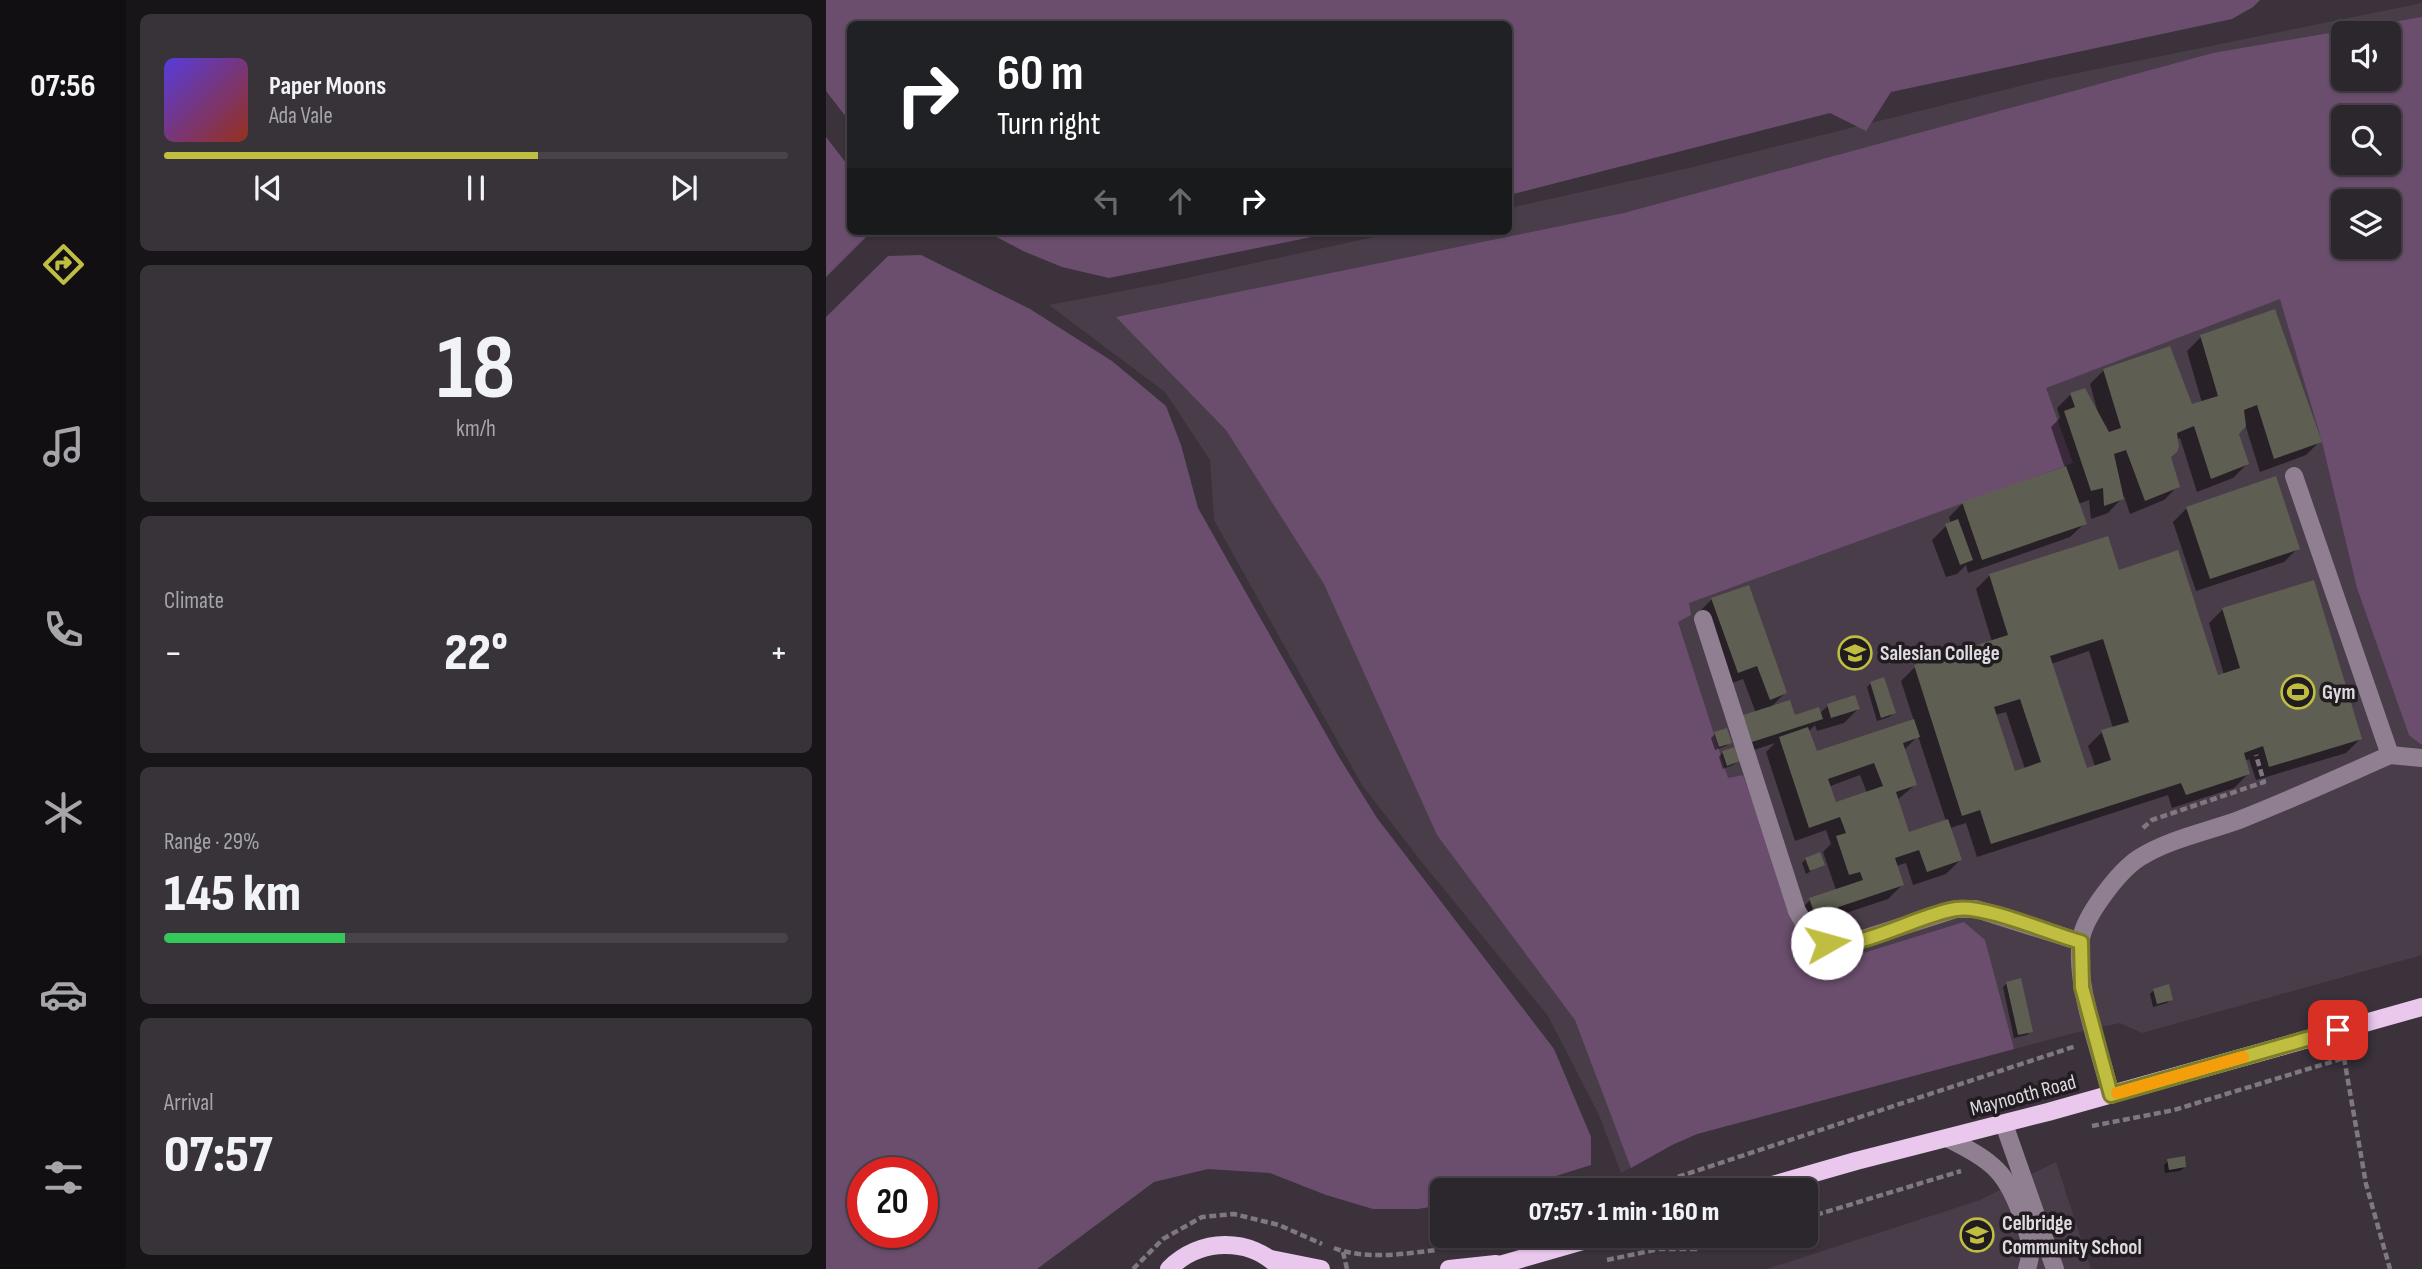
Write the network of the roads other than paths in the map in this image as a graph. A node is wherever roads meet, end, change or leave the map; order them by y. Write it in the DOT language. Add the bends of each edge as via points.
graph roads {
  1 [pos="2294,476"];
  2 [pos="1703,619"];
  3 [pos="2390,755"];
  4 [pos="2422,758"];
  5 [pos="2081,942"];
  6 [pos="2422,1007"];
  7 [pos="2111,1095"];
  8 [pos="2004,1124"];
  9 [pos="1947,1138"];
  10 [pos="1795,1178"];
  11 [pos="1557,1248"];
  12 [pos="1276,1264"];
  13 [pos="1493,1266"];
  14 [pos="1169,1269"];
  15 [pos="1321,1269"];
  16 [pos="1448,1269"];
  17 [pos="2027,1269"];
  18 [pos="2055,1269"];
  1 -- 3 [label="lane"];
  2 -- 5 [label="lane" via="1797,911 1809,931 1827,943 1847,944 1956,909 1976,909"];
  3 -- 4 [label="lane"];
  3 -- 5 [label="lane" via="2138,859 2095,909"];
  5 -- 7 [label="lane" via="2082,987"];
  6 -- 7 [label="main road, Maynooth Road"];
  7 -- 8 [label="main road, Maynooth Road"];
  8 -- 9 [label="main road, Maynooth Road"];
  8 -- 18 [label="lane"];
  9 -- 10 [label="main road, Maynooth Road"];
  9 -- 17 [label="lane" via="1986,1160 2013,1190 2031,1242"];
  11 -- 13 [label="main road"];
  12 -- 14 [label="main road" via="1256,1251 1232,1245 1204,1246"];
  12 -- 15 [label="main road"];
  13 -- 16 [label="main road"];
}
